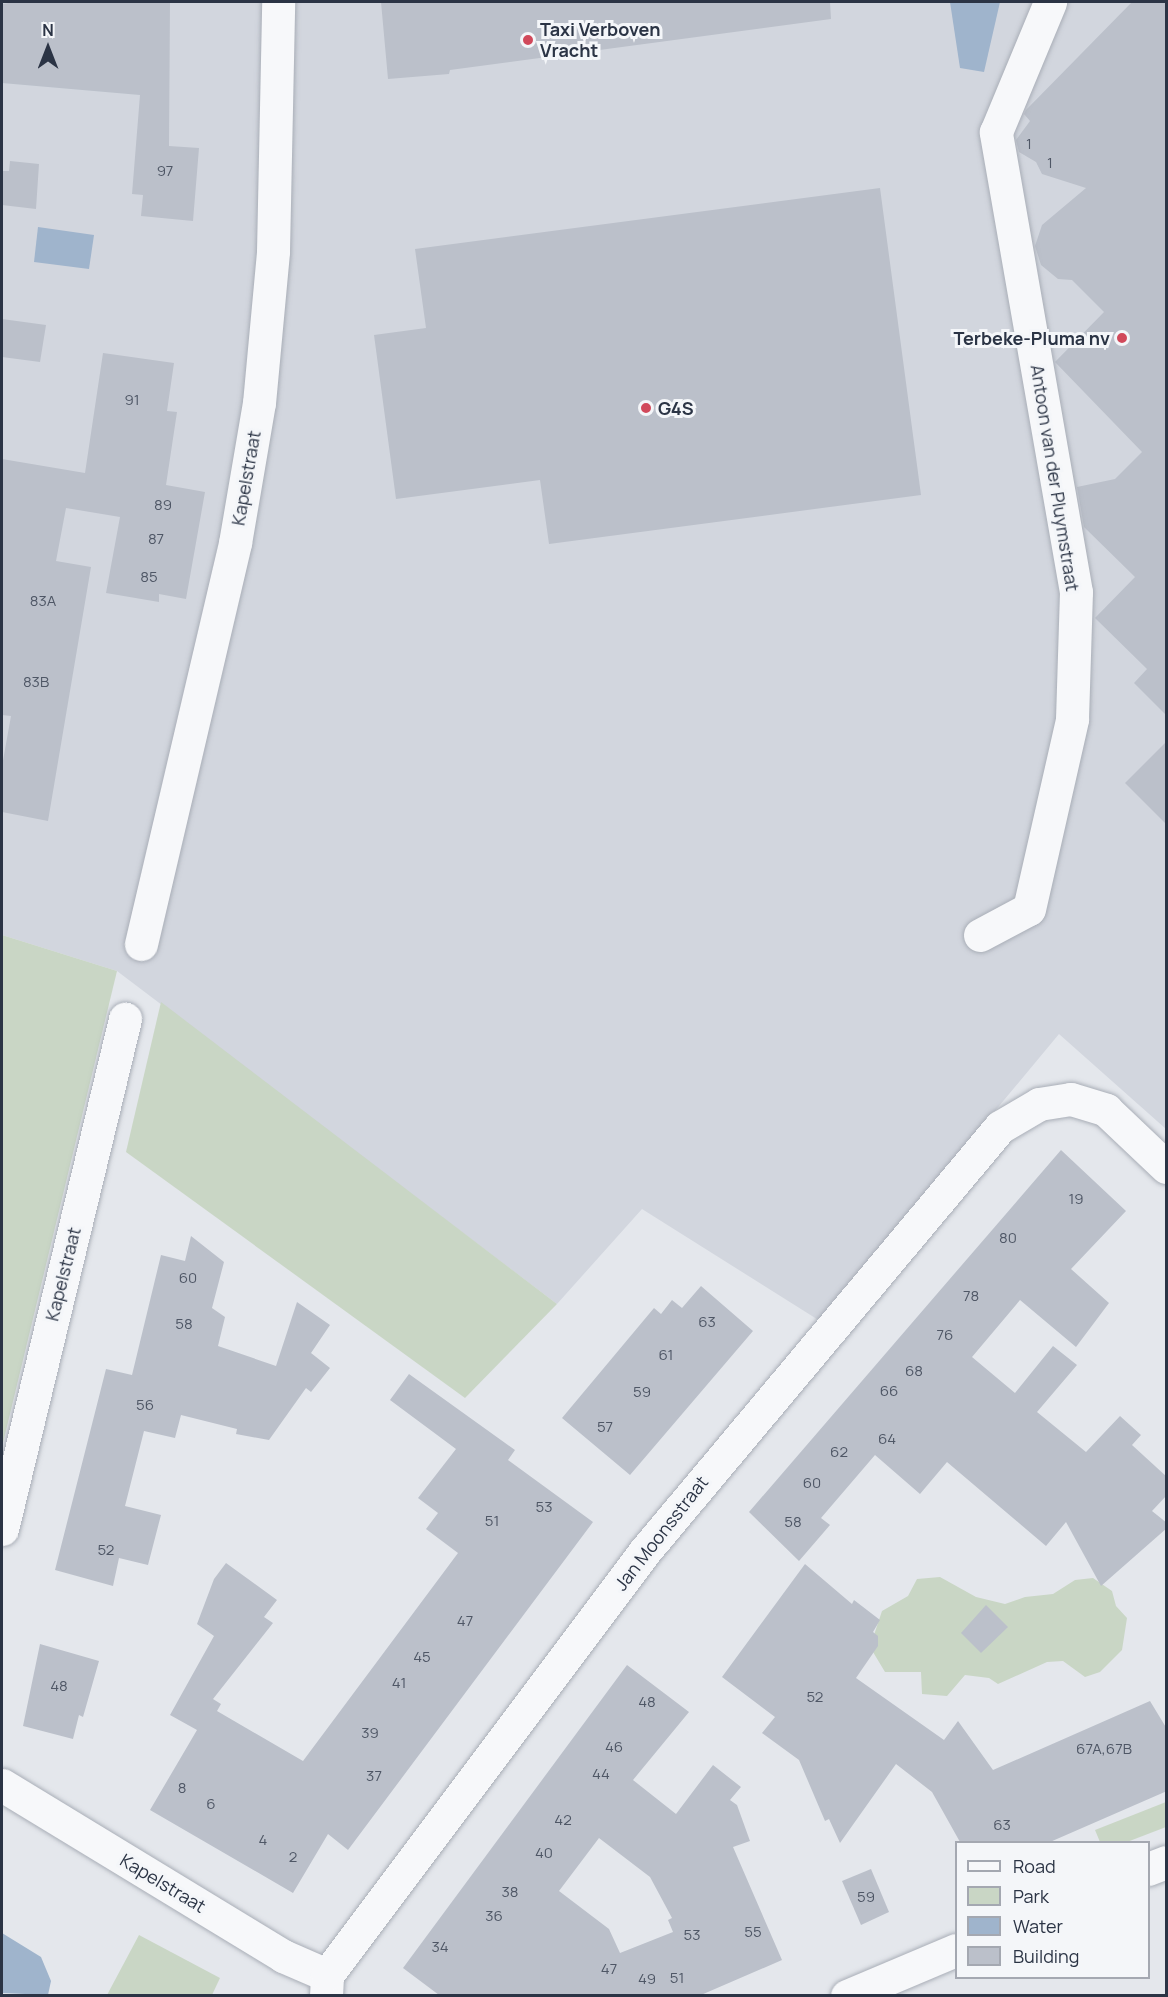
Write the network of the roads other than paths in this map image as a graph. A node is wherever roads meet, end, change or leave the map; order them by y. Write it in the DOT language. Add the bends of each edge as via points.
graph roads {
  1 [pos="278,2"];
  2 [pos="1050,2"];
  3 [pos="980,935"];
  4 [pos="141,944"];
  5 [pos="125,1019"];
  6 [pos="1167,1167"];
  7 [pos="2,1529"];
  8 [pos="2,1785"];
  9 [pos="1167,1862"];
  10 [pos="1150,1869"];
  11 [pos="955,1951"];
  12 [pos="326,1985"];
  13 [pos="847,1995"];
  1 -- 4 [label="street, Kapelstraat" via="273,251 259,403 235,543"];
  2 -- 3 [label="street, Antoon van der Pluymstraat" via="996,132 1076,592 1072,719 1029,909"];
  5 -- 7 [label="street, Kapelstraat"];
  6 -- 12 [label="street, Jan Moonsstraat" via="1106,1110 1071,1099 1040,1104 1000,1127 645,1551"];
  8 -- 12 [label="street, Kapelstraat"];
  9 -- 10 [label="street"];
  11 -- 13 [label="street"];
}
